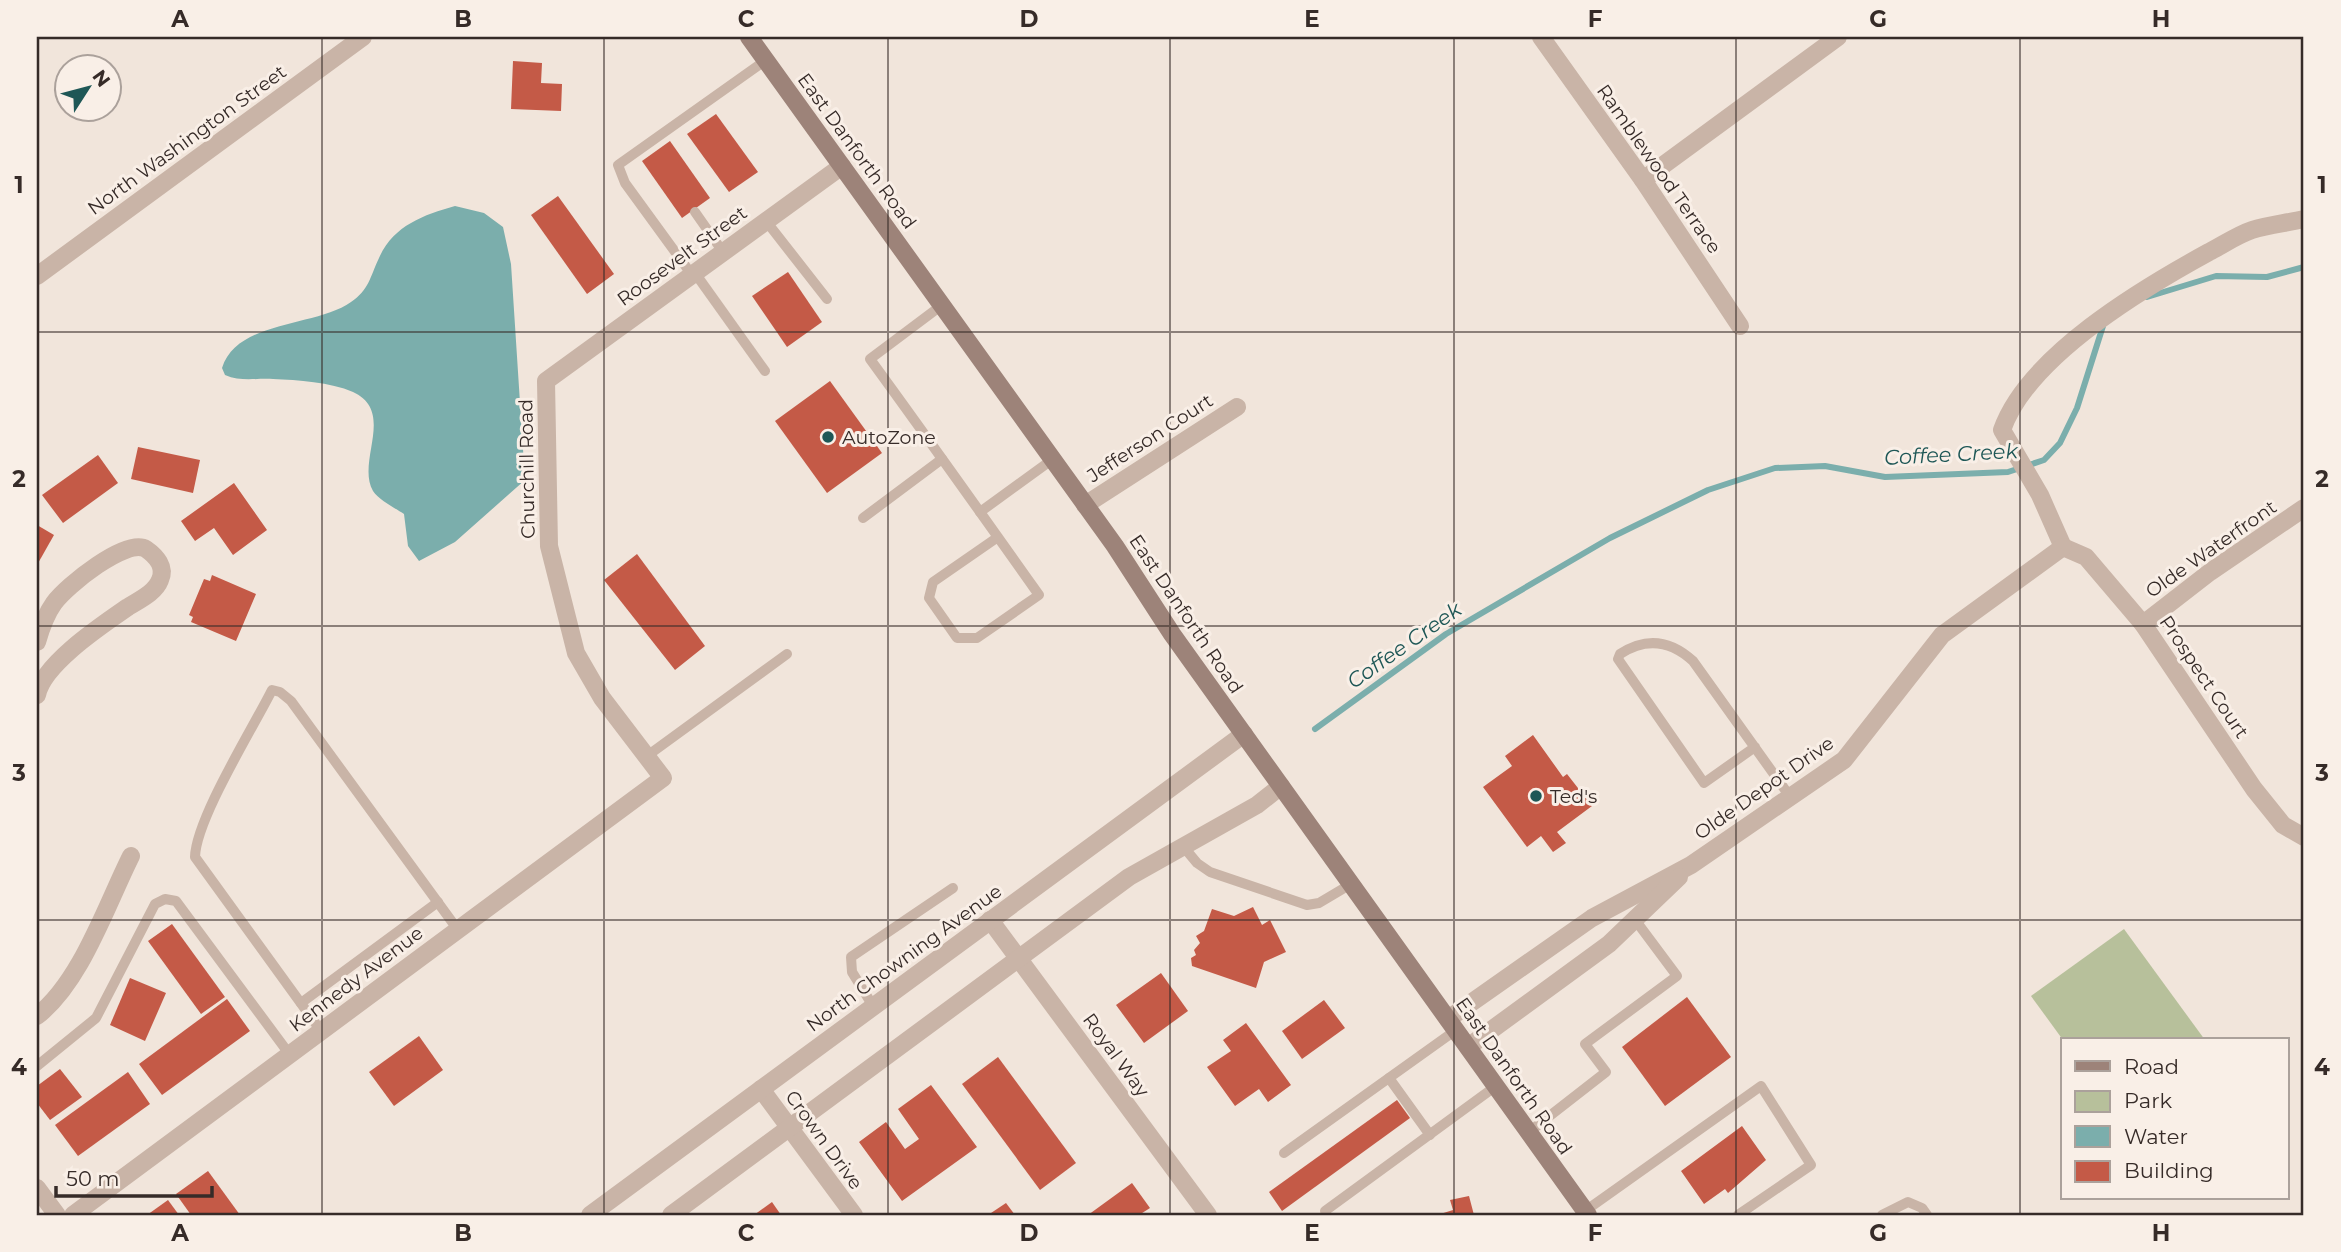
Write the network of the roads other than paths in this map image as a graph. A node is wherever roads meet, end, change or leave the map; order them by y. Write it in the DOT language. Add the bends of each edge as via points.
graph roads {
  1 [pos="363,37"];
  2 [pos="749,37"];
  3 [pos="1541,37"];
  4 [pos="1838,37"];
  5 [pos="766,61"];
  6 [pos="842,166"];
  7 [pos="1643,180"];
  8 [pos="695,212"];
  9 [pos="2304,219"];
  10 [pos="766,221"];
  11 [pos="723,252"];
  12 [pos="694,274"];
  13 [pos="37,276"];
  14 [pos="827,299"];
  15 [pos="942,305"];
  16 [pos="1740,326"];
  17 [pos="765,372"];
  18 [pos="547,381"];
  19 [pos="1237,407"];
  20 [pos="942,459"];
  21 [pos="1053,459"];
  22 [pos="1085,505"];
  23 [pos="2304,508"];
  24 [pos="980,512"];
  25 [pos="863,518"];
  26 [pos="998,537"];
  27 [pos="2063,547"];
  28 [pos="2143,624"];
  29 [pos="37,642"];
  30 [pos="787,654"];
  31 [pos="39,682"];
  32 [pos="1244,734"];
  33 [pos="1755,747"];
  34 [pos="647,756"];
  35 [pos="663,778"];
  36 [pos="1280,786"];
  37 [pos="1791,797"];
  38 [pos="2304,837"];
  39 [pos="1182,845"];
  40 [pos="131,856"];
  41 [pos="1691,865"];
  42 [pos="1351,884"];
  43 [pos="953,888"];
  44 [pos="438,902"];
  45 [pos="990,920"];
  46 [pos="1636,921"];
  47 [pos="458,929"];
  48 [pos="1019,959"];
  49 [pos="301,1003"];
  50 [pos="873,1006"];
  51 [pos="37,1016"];
  52 [pos="1452,1025"];
  53 [pos="321,1031"];
  54 [pos="1468,1046"];
  55 [pos="289,1055"];
  56 [pos="37,1066"];
  57 [pos="1388,1078"];
  58 [pos="1496,1086"];
  59 [pos="761,1089"];
  60 [pos="790,1128"];
  61 [pos="1529,1132"];
  62 [pos="1430,1135"];
  63 [pos="1284,1153"];
  64 [pos="37,1188"];
  65 [pos="1325,1211"];
  66 [pos="1586,1213"];
  67 [pos="57,1215"];
  68 [pos="73,1215"];
  69 [pos="590,1215"];
  70 [pos="670,1215"];
  71 [pos="854,1215"];
  72 [pos="1208,1215"];
  73 [pos="1738,1215"];
  74 [pos="1882,1215"];
  75 [pos="1927,1215"];
  1 -- 13 [label="street, North Washington Street"];
  2 -- 5 [label="main road, East Danforth Road"];
  3 -- 7 [label="street, Ramblewood Terrace"];
  4 -- 7 [label="street"];
  5 -- 6 [label="main road, East Danforth Road"];
  5 -- 12 [label="lane" via="618,164 625,183"];
  6 -- 10 [label="street, Roosevelt Street"];
  6 -- 15 [label="main road, East Danforth Road"];
  7 -- 16 [label="street, Ramblewood Terrace"];
  8 -- 11 [label="lane"];
  9 -- 27 [label="street" via="2251,230 2116,307 2056,357 2008,413 2002,429"];
  10 -- 11 [label="street, Roosevelt Street"];
  10 -- 14 [label="lane"];
  11 -- 12 [label="street, Roosevelt Street"];
  12 -- 17 [label="lane"];
  12 -- 18 [label="street, Roosevelt Street"];
  15 -- 20 [label="lane" via="870,359"];
  15 -- 21 [label="main road, East Danforth Road"];
  18 -- 34 [label="street, Churchill Road" via="549,546 576,653 602,698"];
  19 -- 22 [label="street, Jefferson Court"];
  20 -- 24 [label="lane"];
  20 -- 25 [label="lane"];
  21 -- 22 [label="main road, East Danforth Road"];
  21 -- 24 [label="lane"];
  22 -- 32 [label="main road, East Danforth Road"];
  23 -- 28 [label="street, Olde Waterfront"];
  24 -- 26 [label="lane"];
  26 -- 26 [label="lane" via="1039,595 977,638 957,638 929,598 929,589"];
  27 -- 28 [label="street, Prospect Court" via="2086,557"];
  27 -- 37 [label="street, Olde Depot Drive" via="1942,635 1844,760"];
  28 -- 38 [label="street, Prospect Court" via="2254,789 2283,825"];
  29 -- 31 [label="street" via="48,612 69,585 129,546 142,546 156,558 162,569 152,591 93,632"];
  30 -- 34 [label="lane"];
  32 -- 36 [label="main road, East Danforth Road"];
  32 -- 45 [label="street, North Chowning Avenue"];
  33 -- 33 [label="lane" via="1681,650 1646,642 1620,654 1618,659 1704,783"];
  33 -- 37 [label="lane"];
  34 -- 35 [label="street, Churchill Road"];
  35 -- 47 [label="street, Kennedy Avenue"];
  36 -- 39 [label="street" via="1257,805"];
  36 -- 42 [label="main road, East Danforth Road"];
  37 -- 41 [label="street, Olde Depot Drive"];
  39 -- 42 [label="lane" via="1210,872 1307,905"];
  39 -- 48 [label="street" via="1129,877"];
  40 -- 51 [label="street" via="71,977"];
  41 -- 46 [label="street, Olde Depot Drive"];
  41 -- 52 [label="street, Olde Depot Drive" via="1592,918"];
  42 -- 52 [label="main road, East Danforth Road"];
  43 -- 50 [label="lane" via="851,957 852,972"];
  44 -- 47 [label="lane"];
  44 -- 49 [label="lane"];
  44 -- 49 [label="lane" via="291,701 272,690 208,813 195,844 195,857"];
  45 -- 48 [label="street, Royal Way"];
  45 -- 50 [label="street, North Chowning Avenue"];
  46 -- 54 [label="street, Olde Depot Drive"];
  46 -- 61 [label="lane" via="1677,976 1585,1044 1606,1073"];
  47 -- 53 [label="street, Kennedy Avenue"];
  48 -- 60 [label="street"];
  48 -- 72 [label="street, Royal Way"];
  49 -- 53 [label="lane"];
  50 -- 59 [label="street, North Chowning Avenue"];
  52 -- 54 [label="main road, East Danforth Road"];
  52 -- 57 [label="lane"];
  53 -- 55 [label="street, Kennedy Avenue"];
  54 -- 58 [label="main road, East Danforth Road"];
  55 -- 56 [label="lane" via="176,901 165,899 155,904 96,1018"];
  55 -- 68 [label="street, Kennedy Avenue"];
  57 -- 62 [label="lane"];
  57 -- 63 [label="lane"];
  58 -- 61 [label="main road, East Danforth Road"];
  58 -- 62 [label="lane"];
  59 -- 60 [label="street, Crown Drive"];
  59 -- 69 [label="street, North Chowning Avenue"];
  60 -- 70 [label="street"];
  60 -- 71 [label="street, Crown Drive"];
  61 -- 66 [label="main road, East Danforth Road"];
  62 -- 65 [label="lane"];
  64 -- 67 [label="street"];
  66 -- 73 [label="lane" via="1761,1086 1811,1165"];
  74 -- 75 [label="lane" via="1908,1202"];
}
